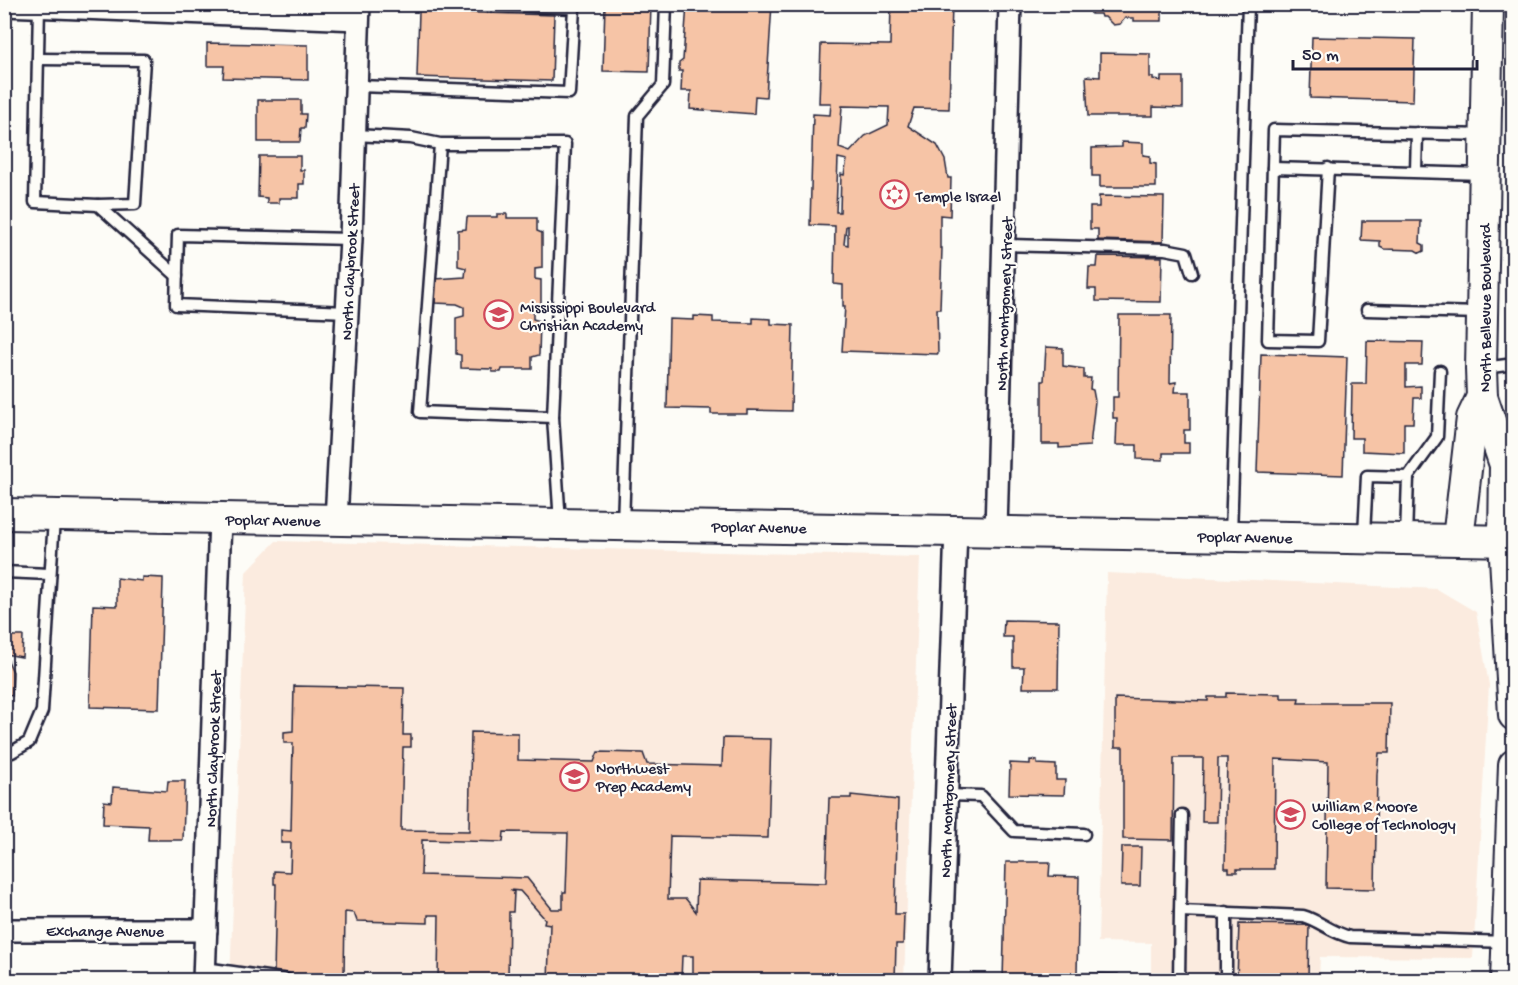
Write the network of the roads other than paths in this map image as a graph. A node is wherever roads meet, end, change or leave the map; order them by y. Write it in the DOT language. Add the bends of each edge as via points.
graph roads {
  1 [pos="478,4"];
  2 [pos="666,4"];
  3 [pos="1010,4"];
  4 [pos="1248,4"];
  5 [pos="1488,4"];
  6 [pos="4,5"];
  7 [pos="39,6"];
  8 [pos="358,12"];
  9 [pos="38,59"];
  10 [pos="357,86"];
  11 [pos="1417,134"];
  12 [pos="355,135"];
  13 [pos="1485,135"];
  14 [pos="440,144"];
  15 [pos="1273,168"];
  16 [pos="1328,168"];
  17 [pos="1416,171"];
  18 [pos="1485,174"];
  19 [pos="98,205"];
  20 [pos="351,239"];
  21 [pos="1004,245"];
  22 [pos="1192,273"];
  23 [pos="177,276"];
  24 [pos="1367,310"];
  25 [pos="348,312"];
  26 [pos="1482,313"];
  27 [pos="1514,364"];
  28 [pos="1440,371"];
  29 [pos="1482,383"];
  30 [pos="553,417"];
  31 [pos="1408,477"];
  32 [pos="4,514"];
  33 [pos="54,515"];
  34 [pos="220,518"];
  35 [pos="336,520"];
  36 [pos="560,524"];
  37 [pos="622,524"];
  38 [pos="956,529"];
  39 [pos="996,531"];
  40 [pos="1231,536"];
  41 [pos="1364,538"];
  42 [pos="1406,539"];
  43 [pos="1458,539"];
  44 [pos="1509,541"];
  45 [pos="4,572"];
  46 [pos="49,574"];
  47 [pos="1514,715"];
  48 [pos="4,753"];
  49 [pos="1514,765"];
  50 [pos="946,795"];
  51 [pos="1182,815"];
  52 [pos="1084,834"];
  53 [pos="1180,910"];
  54 [pos="1226,912"];
  55 [pos="4,930"];
  56 [pos="206,930"];
  57 [pos="1507,942"];
  58 [pos="204,974"];
  59 [pos="288,981"];
  60 [pos="940,981"];
  61 [pos="1179,981"];
  62 [pos="1226,981"];
  63 [pos="1506,981"];
  1 -- 10 [label="lane" via="574,8 569,93"];
  2 -- 37 [label="lane" via="663,85 637,116"];
  3 -- 21 [label="street, North Montgomery Street"];
  4 -- 40 [label="lane"];
  5 -- 13 [label="main road, North Bellevue Boulevard"];
  6 -- 7 [label="street"];
  7 -- 8 [label="street"];
  7 -- 9 [label="lane"];
  8 -- 10 [label="street, North Claybrook Street"];
  9 -- 19 [label="lane" via="34,202"];
  9 -- 19 [label="lane" via="144,60 135,204"];
  10 -- 12 [label="street, North Claybrook Street"];
  11 -- 13 [label="lane"];
  11 -- 15 [label="lane" via="1274,130"];
  11 -- 17 [label="lane"];
  12 -- 14 [label="lane"];
  12 -- 20 [label="street, North Claybrook Street"];
  13 -- 18 [label="main road, North Bellevue Boulevard"];
  14 -- 30 [label="lane" via="565,144"];
  14 -- 30 [label="lane" via="420,412"];
  15 -- 16 [label="lane"];
  15 -- 16 [label="lane" via="1268,340 1318,341"];
  16 -- 17 [label="lane"];
  17 -- 18 [label="lane"];
  18 -- 26 [label="main road, North Bellevue Boulevard"];
  19 -- 23 [label="lane"];
  20 -- 23 [label="lane" via="178,235"];
  20 -- 25 [label="street, North Claybrook Street"];
  21 -- 22 [label="lane" via="1165,249 1186,253"];
  21 -- 39 [label="street, North Montgomery Street"];
  23 -- 25 [label="lane" via="176,305"];
  24 -- 26 [label="lane"];
  25 -- 35 [label="street, North Claybrook Street"];
  26 -- 29 [label="main road, North Bellevue Boulevard"];
  27 -- 29 [label="lane"];
  28 -- 31 [label="lane" via="1437,437"];
  29 -- 43 [label="main road" via="1472,418"];
  29 -- 44 [label="main road, North Bellevue Boulevard" via="1505,465"];
  30 -- 36 [label="lane"];
  31 -- 41 [label="lane" via="1367,476"];
  31 -- 42 [label="lane"];
  32 -- 33 [label="main road, Poplar Avenue"];
  33 -- 34 [label="main road, Poplar Avenue"];
  33 -- 46 [label="lane"];
  34 -- 35 [label="main road, Poplar Avenue"];
  34 -- 56 [label="street, North Claybrook Street"];
  35 -- 36 [label="main road, Poplar Avenue"];
  36 -- 37 [label="main road, Poplar Avenue"];
  37 -- 38 [label="main road, Poplar Avenue"];
  38 -- 39 [label="main road, Poplar Avenue"];
  38 -- 50 [label="street, North Montgomery Street"];
  39 -- 40 [label="main road, Poplar Avenue"];
  40 -- 41 [label="main road, Poplar Avenue"];
  41 -- 42 [label="main road, Poplar Avenue"];
  42 -- 43 [label="main road, Poplar Avenue"];
  43 -- 44 [label="main road, Poplar Avenue"];
  44 -- 47 [label="main road, North Bellevue Boulevard"];
  45 -- 46 [label="lane"];
  46 -- 48 [label="lane" via="42,711 29,742"];
  49 -- 57 [label="main road"];
  50 -- 52 [label="lane" via="981,796 1014,831 1023,834"];
  50 -- 60 [label="street, North Montgomery Street"];
  51 -- 53 [label="lane"];
  53 -- 54 [label="lane"];
  53 -- 61 [label="lane"];
  54 -- 57 [label="lane" via="1303,916 1350,937"];
  54 -- 62 [label="lane"];
  55 -- 56 [label="street, Exchange Avenue"];
  56 -- 58 [label="street, North Claybrook Street"];
  57 -- 63 [label="main road"];
  58 -- 59 [label="lane"];
}
